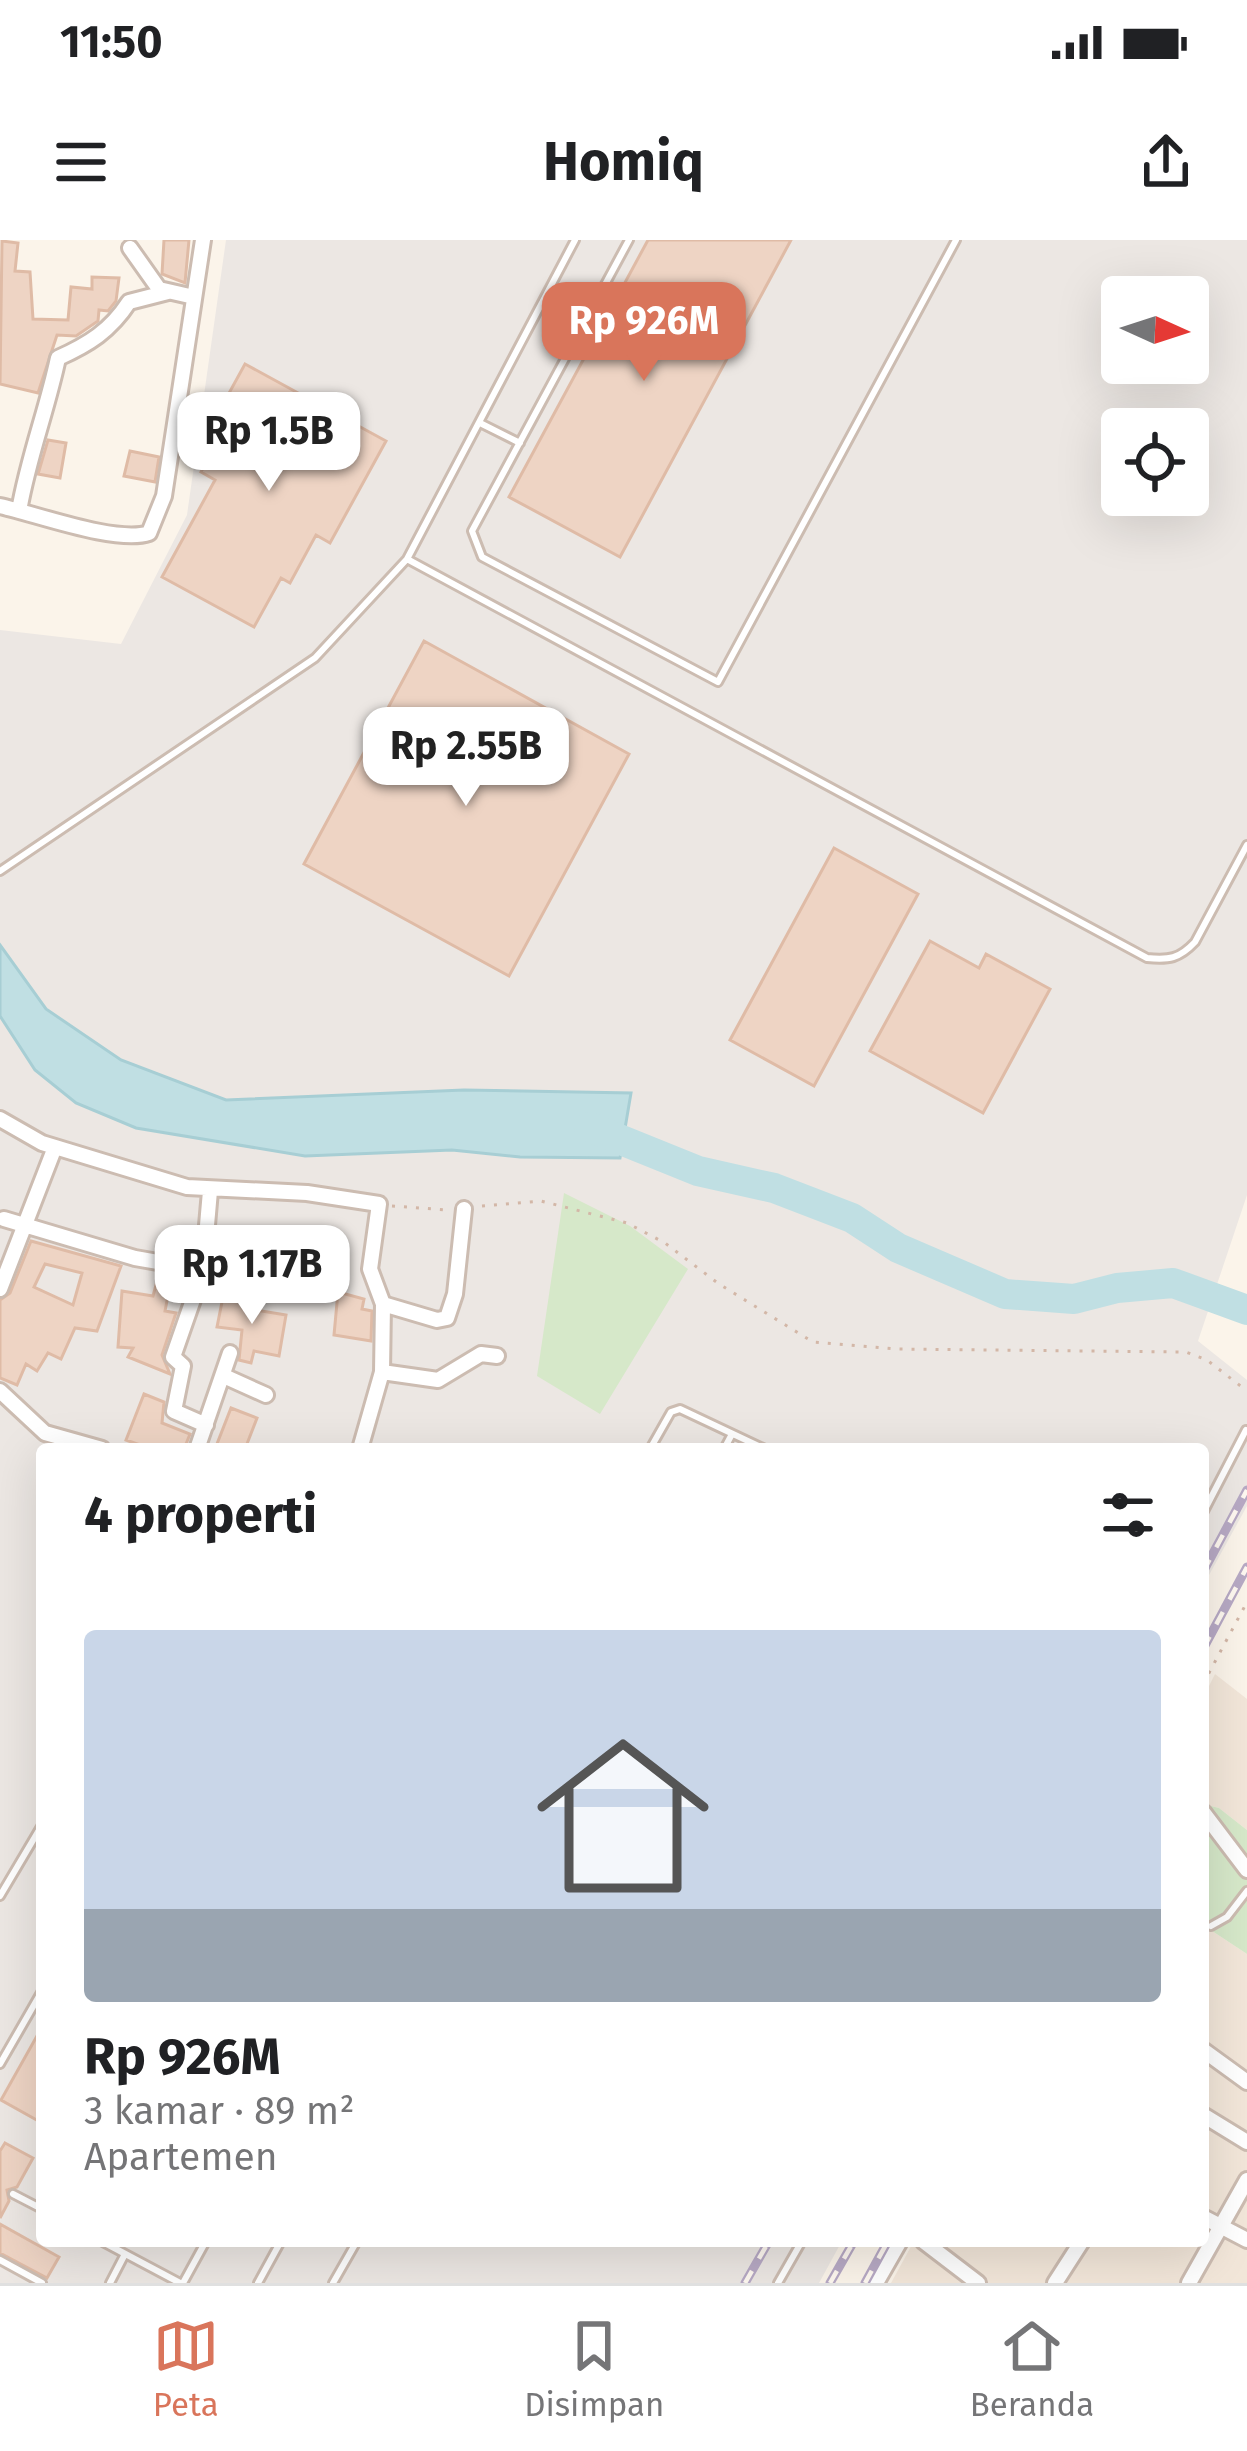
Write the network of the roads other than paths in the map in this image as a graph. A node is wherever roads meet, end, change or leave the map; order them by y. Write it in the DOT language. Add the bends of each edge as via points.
graph roads {
  1 [pos="203,240"];
  2 [pos="575,240"];
  3 [pos="629,240"];
  4 [pos="956,240"];
  5 [pos="130,248"];
  6 [pos="168,292"];
  7 [pos="194,297"];
  8 [pos="479,423"];
  9 [pos="520,442"];
  10 [pos="0,506"];
  11 [pos="19,511"];
  12 [pos="407,559"];
  13 [pos="1247,845"];
  14 [pos="0,871"];
  15 [pos="0,1119"];
  16 [pos="56,1147"];
  17 [pos="210,1191"];
  18 [pos="464,1209"];
  19 [pos="4,1219"];
  20 [pos="28,1228"];
  21 [pos="202,1271"];
  22 [pos="312,1288"];
  23 [pos="0,1289"];
  24 [pos="382,1304"];
  25 [pos="230,1352"];
  26 [pos="497,1356"];
  27 [pos="382,1372"];
  28 [pos="226,1377"];
  29 [pos="0,1391"];
  30 [pos="266,1395"];
  31 [pos="206,1425"];
  32 [pos="1246,1430"];
  33 [pos="732,1434"];
  34 [pos="81,1443"];
  35 [pos="199,1443"];
  36 [pos="362,1443"];
  37 [pos="653,1443"];
  38 [pos="727,1443"];
  39 [pos="752,1443"];
  40 [pos="1209,1501"];
  41 [pos="1209,1819"];
  42 [pos="36,1835"];
  43 [pos="1247,1870"];
  44 [pos="1247,1891"];
  45 [pos="0,1896"];
  46 [pos="1211,1926"];
  47 [pos="36,2001"];
  48 [pos="1209,2054"];
  49 [pos="0,2064"];
  50 [pos="1247,2082"];
  51 [pos="1209,2119"];
  52 [pos="1247,2142"];
  53 [pos="1247,2180"];
  54 [pos="13,2194"];
  55 [pos="36,2207"];
  56 [pos="1209,2220"];
  57 [pos="1218,2225"];
  58 [pos="1247,2240"];
  59 [pos="1209,2243"];
  60 [pos="112,2247"];
  61 [pos="202,2247"];
  62 [pos="277,2247"];
  63 [pos="354,2247"];
  64 [pos="799,2247"];
  65 [pos="896,2247"];
  66 [pos="930,2247"];
  67 [pos="1078,2247"];
  68 [pos="1207,2247"];
  69 [pos="125,2254"];
  70 [pos="0,2260"];
  71 [pos="42,2283"];
  72 [pos="110,2283"];
  73 [pos="181,2283"];
  74 [pos="258,2283"];
  75 [pos="333,2283"];
  76 [pos="778,2283"];
  77 [pos="875,2283"];
  78 [pos="978,2283"];
  79 [pos="1055,2283"];
  80 [pos="1189,2283"];
  1 -- 7 [label="street"];
  2 -- 8 [label="lane"];
  3 -- 9 [label="lane"];
  4 -- 9 [label="lane" via="718,682 482,557 472,531"];
  5 -- 6 [label="street"];
  6 -- 7 [label="street"];
  6 -- 11 [label="street" via="129,302 96,340 59,356"];
  7 -- 11 [label="street" via="164,496 149,532 107,532"];
  8 -- 9 [label="lane"];
  8 -- 12 [label="lane"];
  10 -- 11 [label="street"];
  12 -- 13 [label="lane" via="1147,958 1168,960 1195,942"];
  12 -- 14 [label="lane" via="315,658"];
  15 -- 16 [label="street"];
  16 -- 17 [label="street"];
  16 -- 20 [label="street"];
  17 -- 21 [label="street"];
  17 -- 24 [label="street" via="379,1204 370,1276"];
  18 -- 24 [label="street" via="447,1318"];
  19 -- 20 [label="street"];
  20 -- 21 [label="street"];
  20 -- 23 [label="street"];
  21 -- 22 [label="street"];
  21 -- 31 [label="street" via="173,1357 183,1366 172,1406"];
  24 -- 27 [label="street"];
  25 -- 28 [label="street"];
  26 -- 27 [label="street" via="481,1354 438,1381"];
  27 -- 36 [label="street"];
  28 -- 30 [label="street"];
  28 -- 31 [label="street"];
  29 -- 34 [label="street" via="45,1433"];
  31 -- 35 [label="street"];
  32 -- 40 [label="lane"];
  33 -- 37 [label="lane" via="680,1409 670,1412"];
  33 -- 38 [label="lane"];
  33 -- 39 [label="lane"];
  41 -- 43 [label="street"];
  42 -- 45 [label="lane"];
  44 -- 46 [label="lane"];
  47 -- 49 [label="lane"];
  48 -- 50 [label="street"];
  51 -- 52 [label="street"];
  53 -- 57 [label="street"];
  54 -- 55 [label="lane"];
  56 -- 57 [label="street"];
  57 -- 58 [label="street"];
  57 -- 59 [label="street"];
  60 -- 69 [label="lane"];
  61 -- 73 [label="lane"];
  62 -- 74 [label="lane"];
  63 -- 75 [label="lane"];
  64 -- 76 [label="lane"];
  65 -- 77 [label="street"];
  66 -- 78 [label="street"];
  67 -- 79 [label="street"];
  68 -- 80 [label="street"];
  69 -- 72 [label="lane"];
  69 -- 73 [label="lane"];
  70 -- 71 [label="lane"];
}
